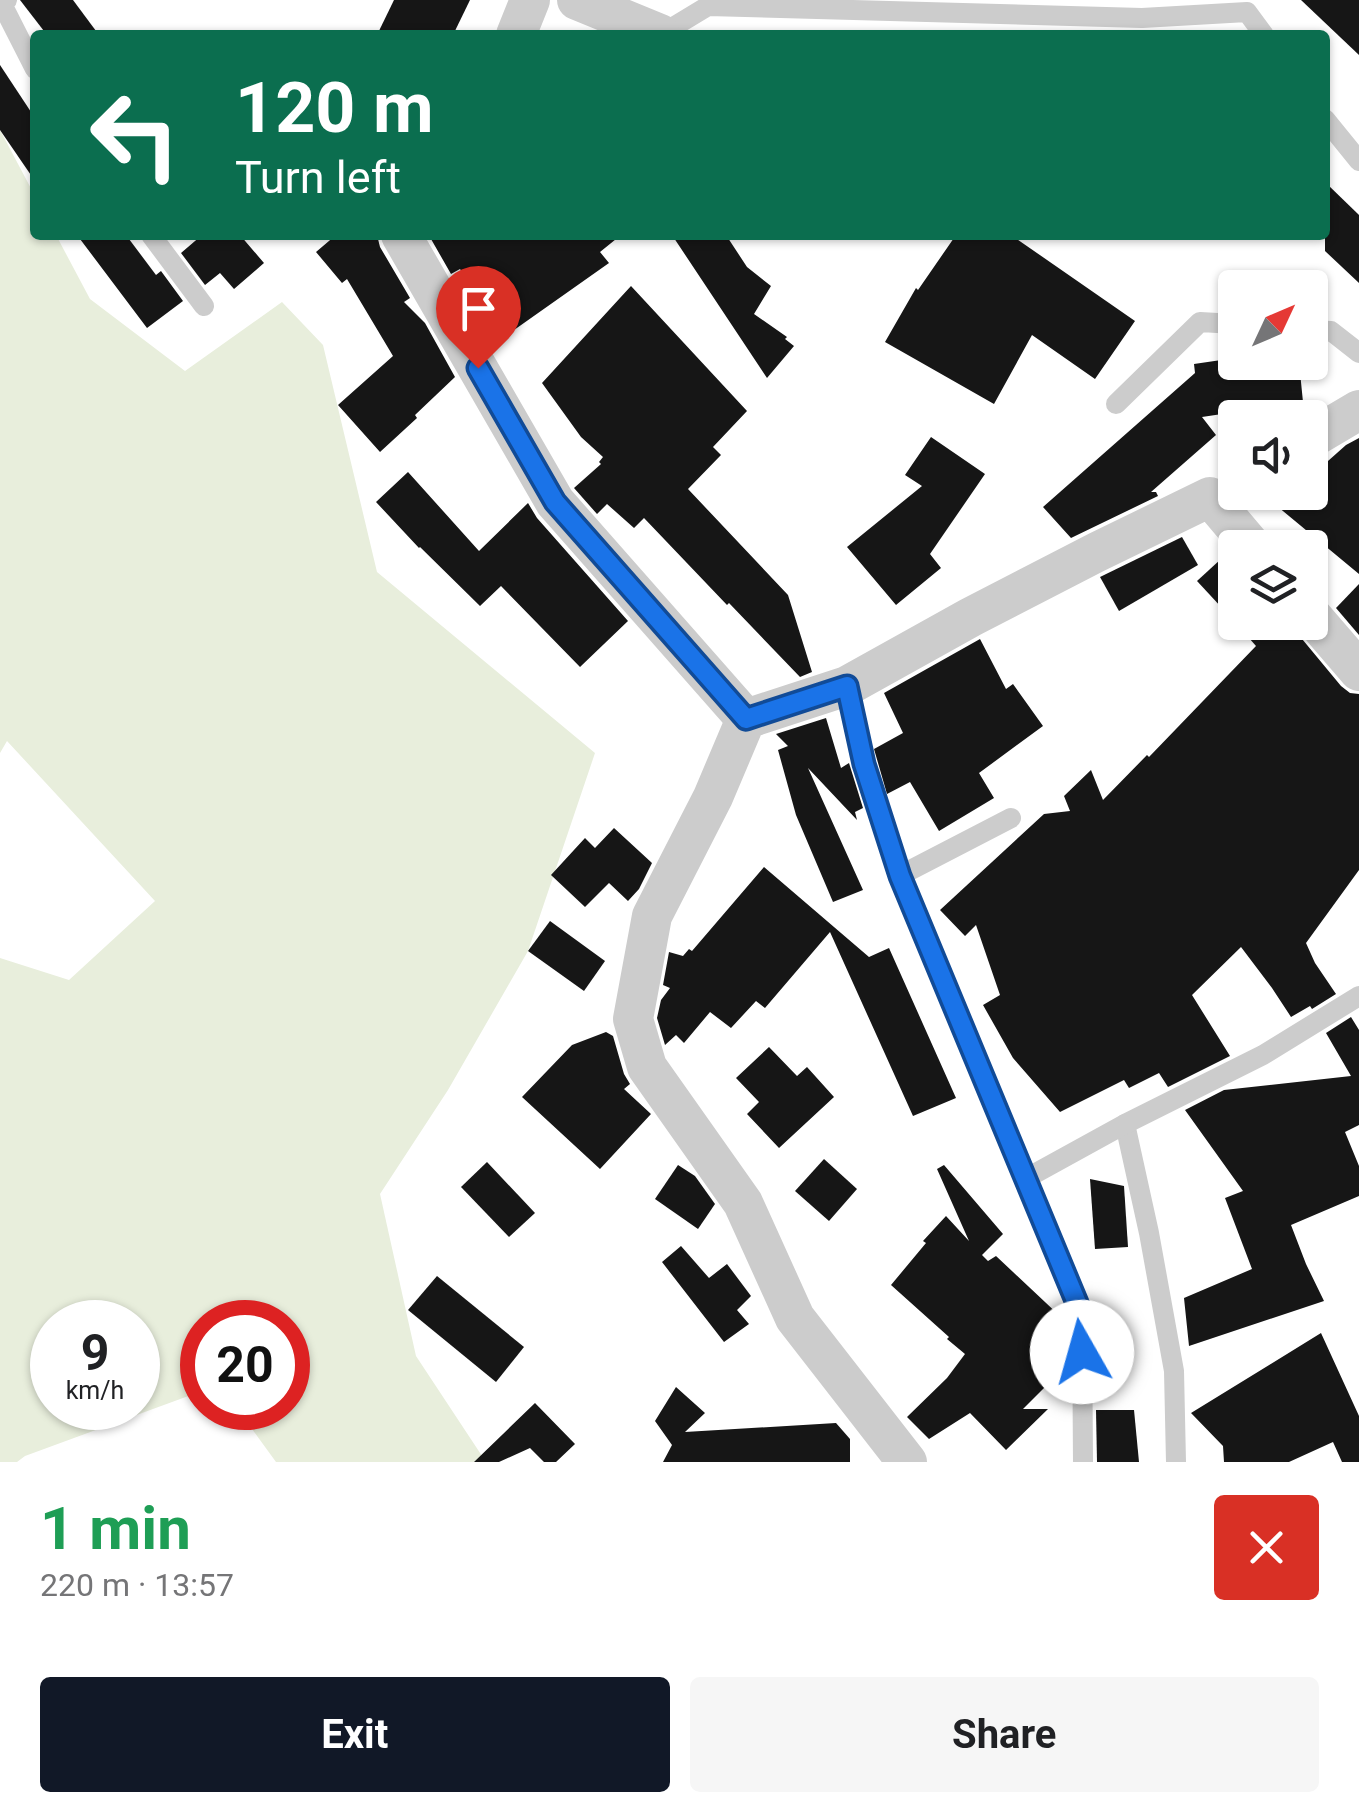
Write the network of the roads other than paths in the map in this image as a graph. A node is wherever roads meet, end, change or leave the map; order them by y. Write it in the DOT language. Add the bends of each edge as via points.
graph roads {
  1 [pos="7,0"];
  2 [pos="530,0"];
  3 [pos="577,0"];
  4 [pos="518,30"];
  5 [pos="650,30"];
  6 [pos="667,30"];
  7 [pos="1260,30"];
  8 [pos="30,59"];
  9 [pos="1330,125"];
  10 [pos="1359,161"];
  11 [pos="155,240"];
  12 [pos="404,240"];
  13 [pos="204,306"];
  14 [pos="1218,323"];
  15 [pos="1328,331"];
  16 [pos="1359,353"];
  17 [pos="1116,404"];
  18 [pos="1359,410"];
  19 [pos="1328,428"];
  20 [pos="1218,492"];
  21 [pos="1328,635"];
  22 [pos="1359,671"];
  23 [pos="847,686"];
  24 [pos="746,719"];
  25 [pos="1011,818"];
  26 [pos="900,876"];
  27 [pos="1359,996"];
  28 [pos="1126,1124"];
  29 [pos="1025,1179"];
  30 [pos="907,1462"];
  31 [pos="1083,1462"];
  32 [pos="1176,1462"];
  1 -- 8 [label="lane" via="2,4"];
  2 -- 4 [label="street"];
  3 -- 5 [label="street"];
  6 -- 7 [label="lane" via="708,6 1142,18 1247,12"];
  9 -- 10 [label="lane"];
  11 -- 13 [label="lane"];
  12 -- 24 [label="street" via="555,502"];
  14 -- 17 [label="lane" via="1200,322"];
  15 -- 16 [label="lane"];
  18 -- 19 [label="street"];
  20 -- 23 [label="street"];
  21 -- 22 [label="street"];
  23 -- 24 [label="street"];
  23 -- 26 [label="lane"];
  24 -- 30 [label="street" via="652,916 633,1020 647,1067 743,1203 795,1318"];
  25 -- 26 [label="lane"];
  26 -- 29 [label="lane"];
  27 -- 28 [label="lane" via="1262,1056"];
  28 -- 29 [label="lane"];
  28 -- 32 [label="lane" via="1174,1371"];
  29 -- 31 [label="lane" via="1082,1315"];
}
